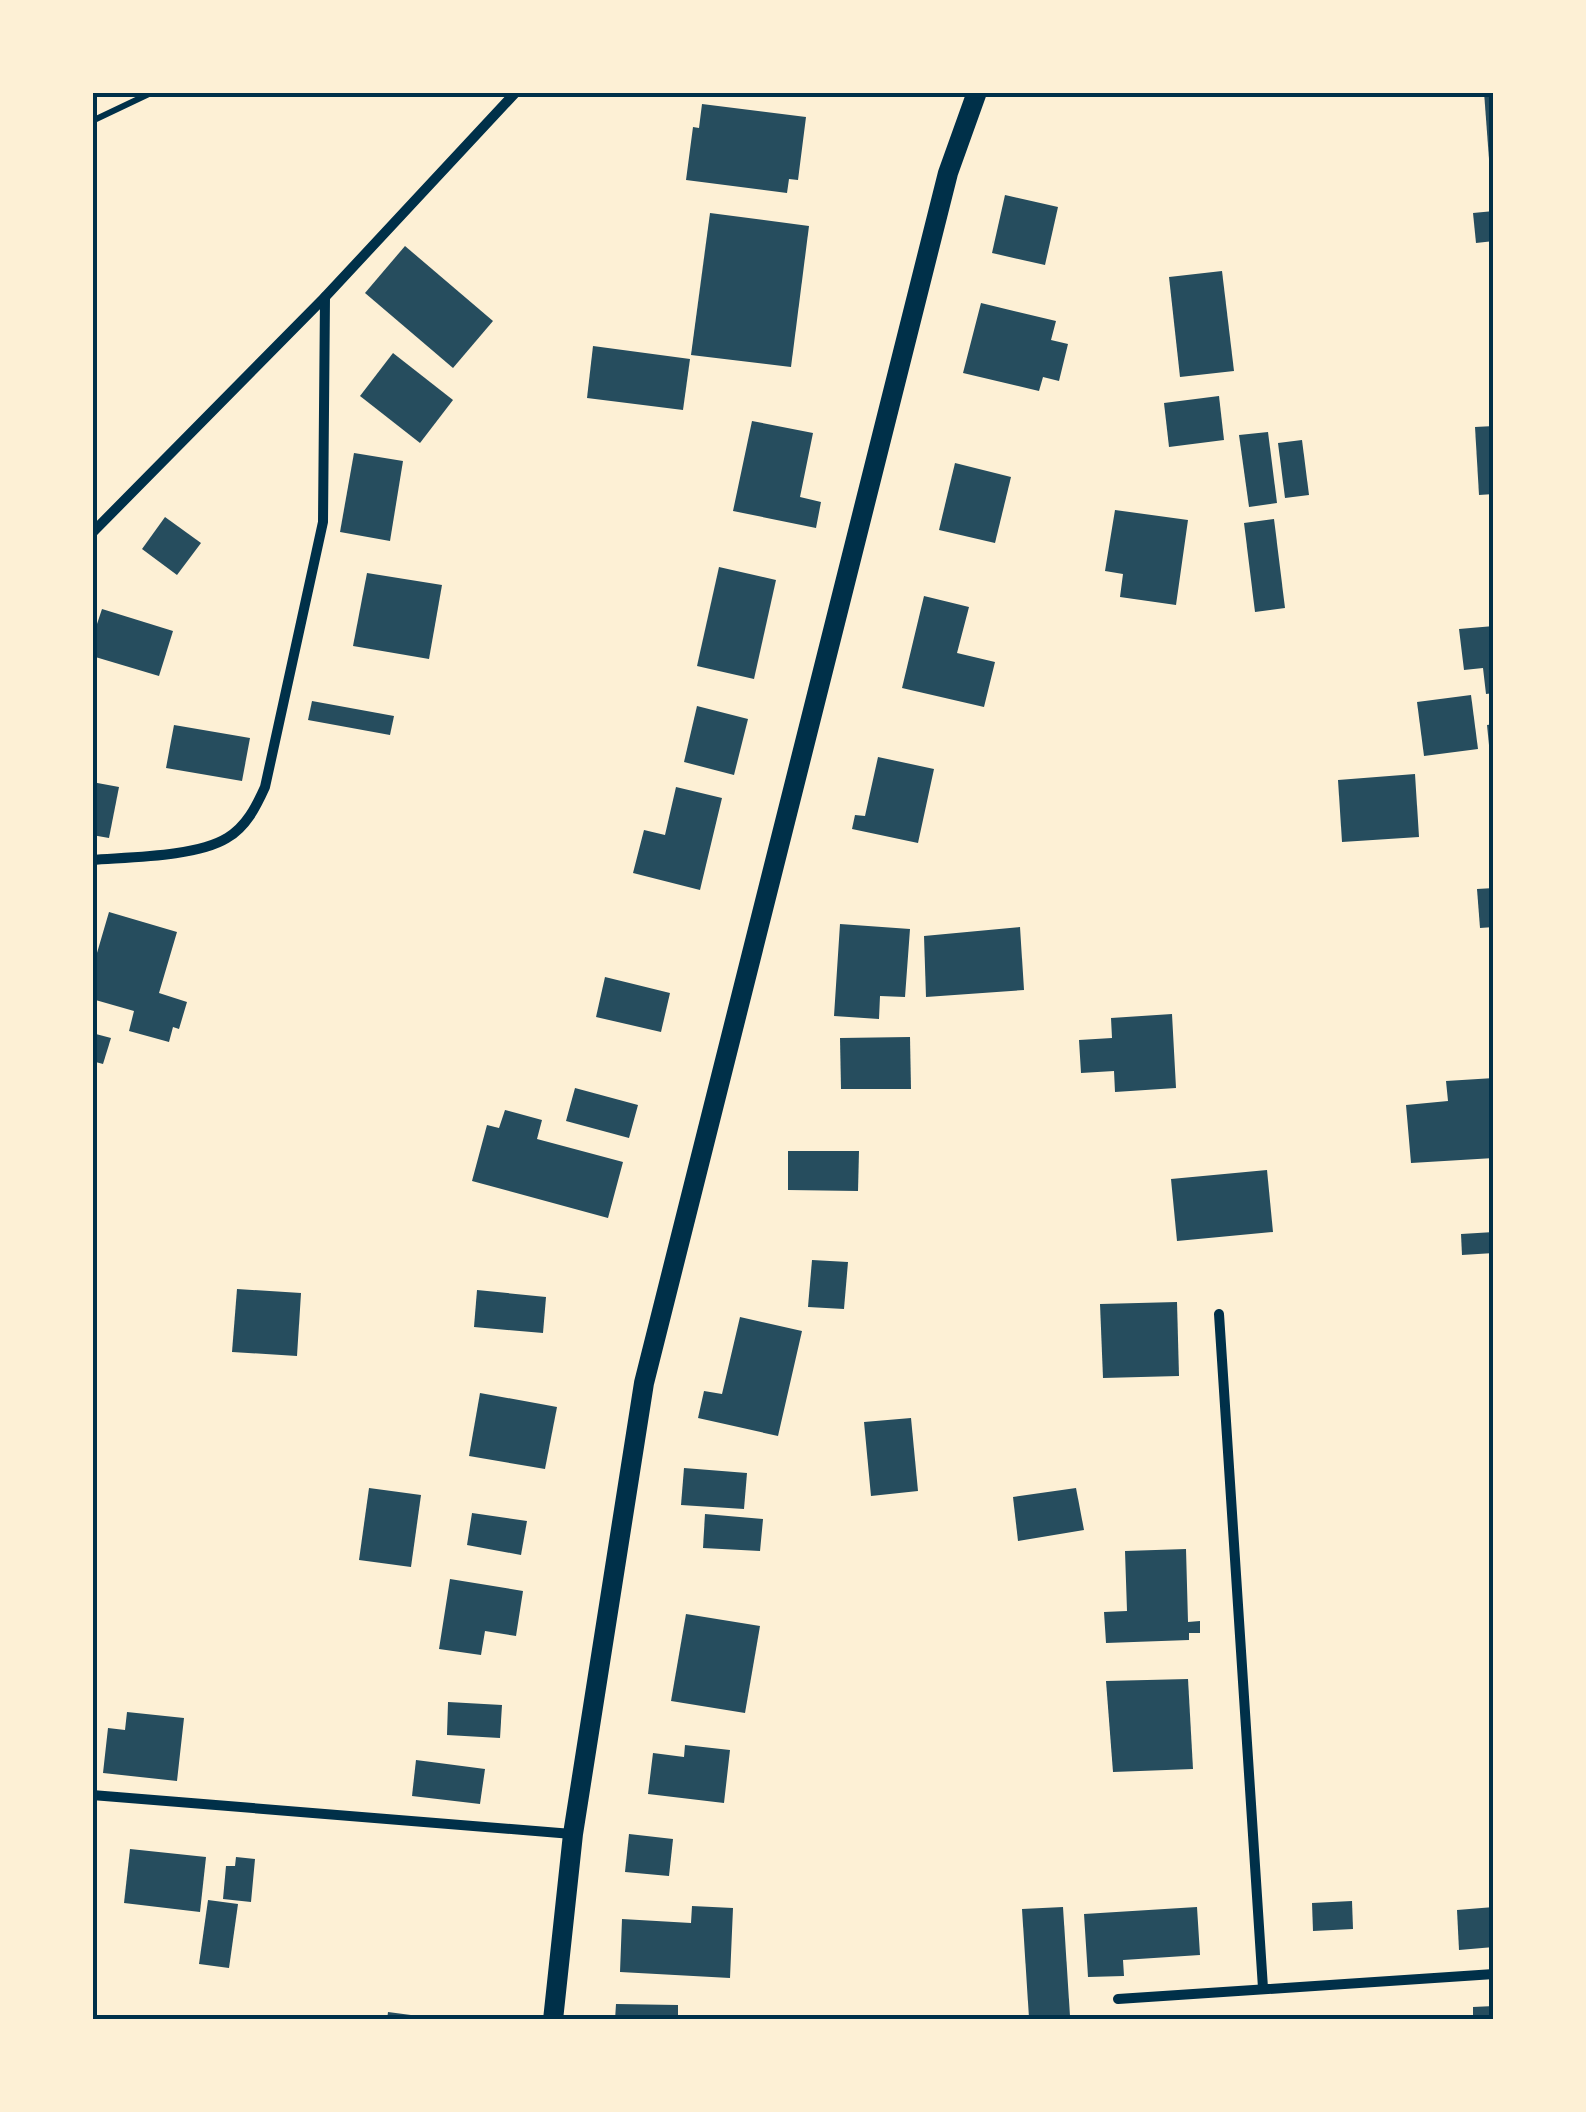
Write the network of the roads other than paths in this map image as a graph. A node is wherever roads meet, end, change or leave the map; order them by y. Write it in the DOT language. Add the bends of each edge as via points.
graph roads {
  1 [pos="516,92"];
  2 [pos="977,92"];
  3 [pos="325,298"];
  4 [pos="92,532"];
  5 [pos="92,860"];
  6 [pos="1220,1314"];
  7 [pos="92,1795"];
  8 [pos="573,1834"];
  9 [pos="1494,1974"];
  10 [pos="1263,1988"];
  11 [pos="1118,1999"];
  12 [pos="553,2020"];
  1 -- 3 [label="street"];
  2 -- 8 [label="main road" via="948,173 644,1383"];
  3 -- 4 [label="street"];
  3 -- 5 [label="street" via="323,522 265,787 229,838 156,855"];
  6 -- 10 [label="street"];
  7 -- 8 [label="street"];
  8 -- 12 [label="main road"];
  9 -- 10 [label="street"];
  10 -- 11 [label="street"];
}
